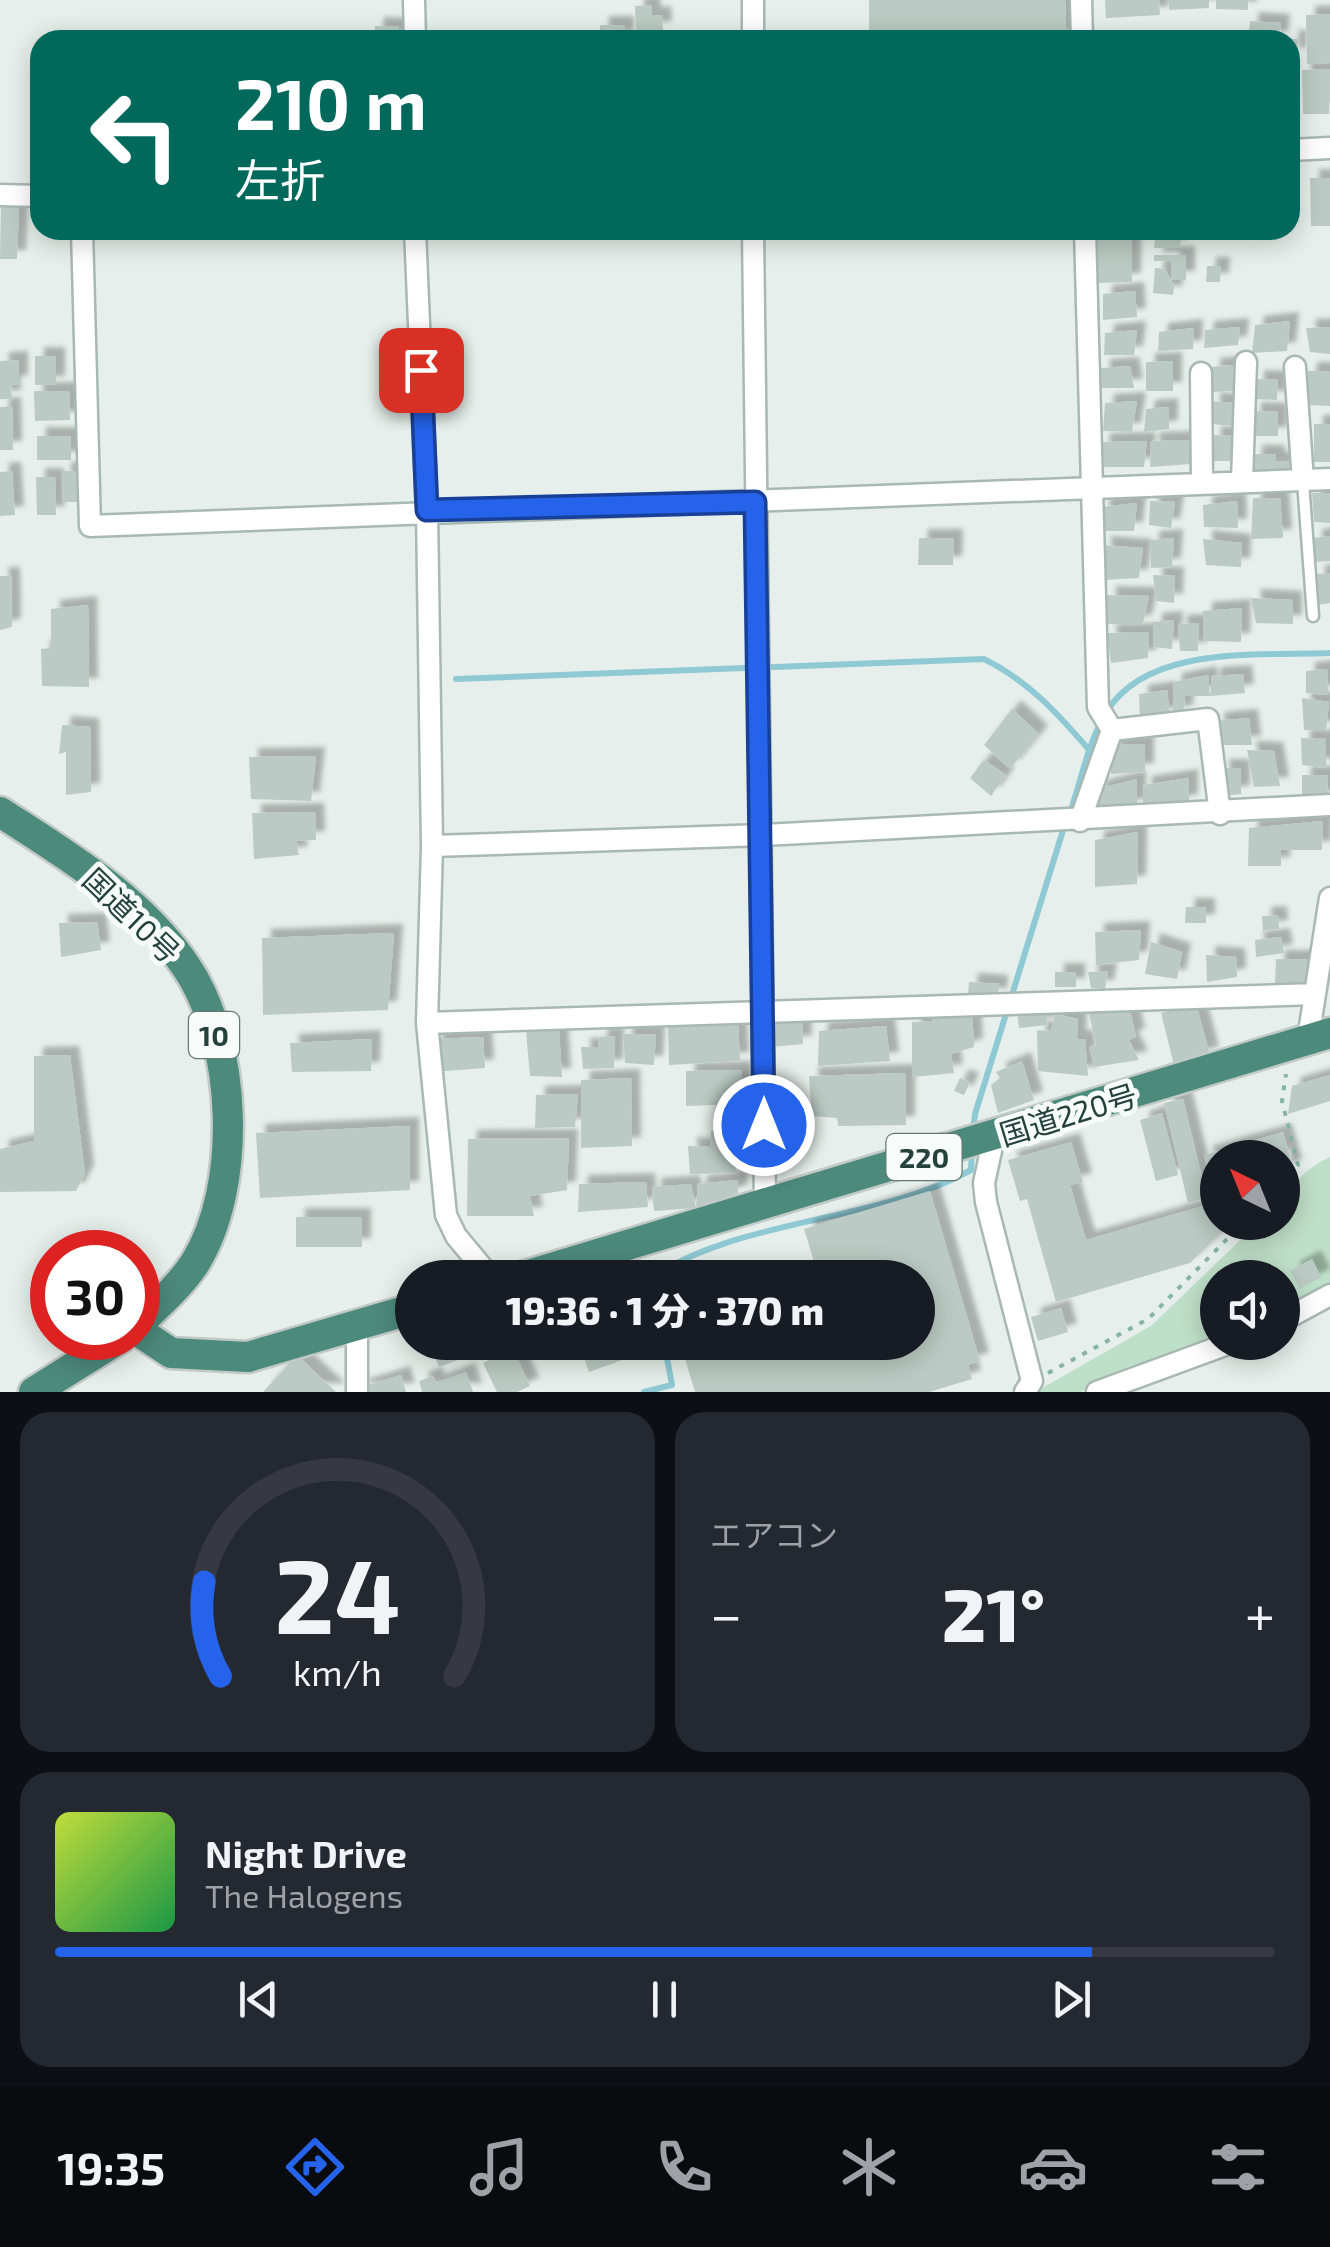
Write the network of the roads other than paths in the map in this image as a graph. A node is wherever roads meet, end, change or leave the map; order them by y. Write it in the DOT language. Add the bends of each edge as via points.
graph roads {
  1 [pos="414,0"];
  2 [pos="753,0"];
  3 [pos="1082,0"];
  4 [pos="415,30"];
  5 [pos="753,30"];
  6 [pos="1082,30"];
  7 [pos="1330,148"];
  8 [pos="1300,150"];
  9 [pos="0,195"];
  10 [pos="30,196"];
  11 [pos="82,240"];
  12 [pos="414,240"];
  13 [pos="753,240"];
  14 [pos="1085,240"];
  15 [pos="1246,362"];
  16 [pos="1295,367"];
  17 [pos="1201,373"];
  18 [pos="1330,479"];
  19 [pos="1242,480"];
  20 [pos="1202,481"];
  21 [pos="1303,481"];
  22 [pos="1094,489"];
  23 [pos="755,502"];
  24 [pos="427,510"];
  25 [pos="1313,616"];
  26 [pos="1112,730"];
  27 [pos="1330,805"];
  28 [pos="0,812"];
  29 [pos="1220,814"];
  30 [pos="1080,821"];
  31 [pos="764,836"];
  32 [pos="432,846"];
  33 [pos="1330,898"];
  34 [pos="1315,994"];
  35 [pos="764,1009"];
  36 [pos="427,1023"];
  37 [pos="1310,1039"];
  38 [pos="994,1137"];
  39 [pos="765,1203"];
  40 [pos="476,1260"];
  41 [pos="577,1260"];
  42 [pos="1330,1296"];
  43 [pos="160,1303"];
  44 [pos="1300,1311"];
  45 [pos="395,1314"];
  46 [pos="357,1326"];
  47 [pos="160,1345"];
  48 [pos="1200,1354"];
  49 [pos="85,1360"];
  50 [pos="1028,1386"];
  51 [pos="34,1392"];
  52 [pos="357,1392"];
  53 [pos="1098,1392"];
  1 -- 4 [label="street"];
  2 -- 5 [label="street"];
  3 -- 6 [label="street"];
  7 -- 8 [label="street"];
  9 -- 10 [label="street"];
  11 -- 24 [label="street" via="90,526"];
  12 -- 24 [label="street"];
  13 -- 23 [label="street"];
  14 -- 22 [label="street"];
  15 -- 19 [label="street"];
  16 -- 21 [label="street"];
  17 -- 20 [label="street"];
  18 -- 21 [label="street"];
  19 -- 20 [label="street"];
  19 -- 21 [label="street"];
  20 -- 22 [label="street"];
  21 -- 25 [label="lane"];
  22 -- 23 [label="street"];
  22 -- 26 [label="street" via="1098,707"];
  23 -- 24 [label="street"];
  23 -- 31 [label="street"];
  24 -- 32 [label="street"];
  26 -- 29 [label="street" via="1208,718"];
  26 -- 30 [label="street"];
  27 -- 29 [label="street"];
  28 -- 43 [label="highway, 国道10号 / 10" via="75,860 156,930 206,1006 228,1114 226,1170 195,1262"];
  29 -- 30 [label="street"];
  30 -- 31 [label="street"];
  31 -- 32 [label="street"];
  31 -- 35 [label="street"];
  32 -- 36 [label="street"];
  33 -- 34 [label="street"];
  34 -- 35 [label="street"];
  34 -- 37 [label="street"];
  35 -- 36 [label="street"];
  35 -- 39 [label="street"];
  36 -- 40 [label="street" via="440,1192 456,1236"];
  37 -- 38 [label="highway, 国道220号 / 220"];
  38 -- 39 [label="highway, 国道220号 / 220"];
  38 -- 50 [label="street" via="986,1202"];
  39 -- 41 [label="highway, 国道220号 / 220"];
  42 -- 44 [label="street"];
  45 -- 46 [label="highway"];
  46 -- 47 [label="highway" via="233,1358 171,1353"];
  46 -- 52 [label="street"];
  48 -- 53 [label="street"];
  49 -- 51 [label="highway"];
}
